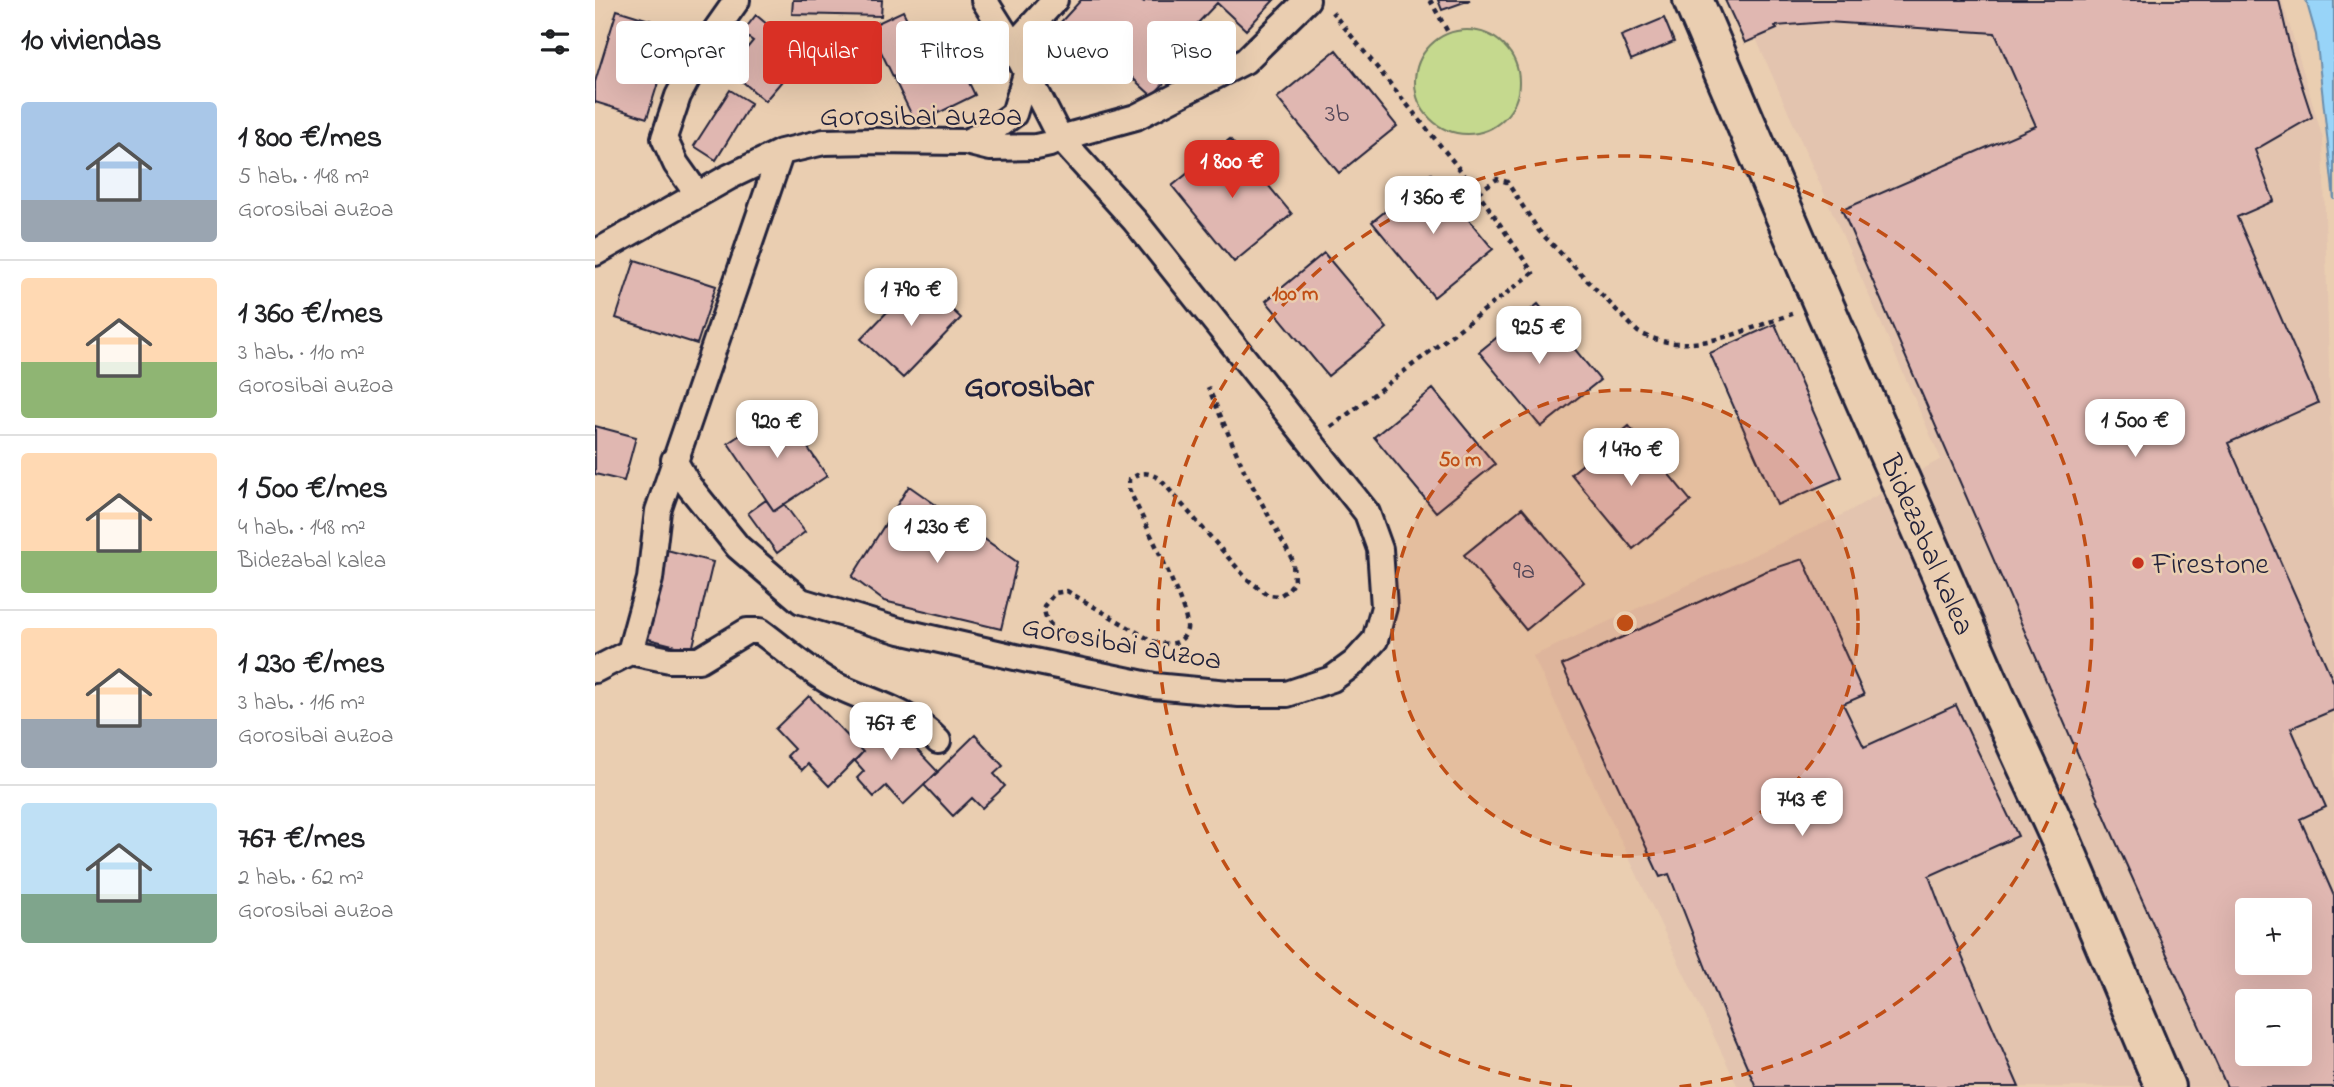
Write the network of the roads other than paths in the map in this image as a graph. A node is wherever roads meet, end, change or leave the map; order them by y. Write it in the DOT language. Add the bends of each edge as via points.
graph roads {
  1 [pos="737,0"];
  2 [pos="984,0"];
  3 [pos="1055,0"];
  4 [pos="1693,0"];
  5 [pos="1318,4"];
  6 [pos="1013,46"];
  7 [pos="1023,68"];
  8 [pos="1023,84"];
  9 [pos="1031,84"];
  10 [pos="1014,114"];
  11 [pos="1060,138"];
  12 [pos="965,142"];
  13 [pos="1036,147"];
  14 [pos="781,152"];
  15 [pos="698,195"];
  16 [pos="595,253"];
  17 [pos="674,460"];
  18 [pos="630,652"];
  19 [pos="595,670"];
  20 [pos="938,741"];
  21 [pos="2165,1087"];
  1 -- 15 [label="street" via="678,96 664,138"];
  2 -- 6 [label="street, Gorosibai auzoa"];
  3 -- 6 [label="street"];
  4 -- 21 [label="highway, Bidezabal kalea"];
  5 -- 11 [label="street, Gorosibai auzoa" via="1245,61 1136,117"];
  6 -- 7 [label="street, Gorosibai auzoa"];
  8 -- 10 [label="street"];
  9 -- 11 [label="street, Gorosibai auzoa"];
  10 -- 12 [label="street"];
  10 -- 13 [label="street"];
  11 -- 13 [label="street, Gorosibai auzoa"];
  11 -- 17 [label="street, Gorosibai auzoa" via="1135,220 1362,506 1380,549 1384,607 1375,640 1354,663 1332,678 1287,694 1239,694 1154,686 900,631 801,601 739,547 689,486"];
  12 -- 13 [label="street, Gorosibai auzoa" via="990,148"];
  12 -- 14 [label="street, Gorosibai auzoa" via="824,142"];
  14 -- 15 [label="street, Gorosibai auzoa"];
  14 -- 17 [label="street, Gorosibai auzoa"];
  15 -- 16 [label="street, Gorosibai auzoa"];
  17 -- 18 [label="street, Gorosibai auzoa" via="658,511 650,579"];
  18 -- 19 [label="street"];
  18 -- 20 [label="street" via="699,660 747,631 761,631 833,684 883,704 923,726"];
}
